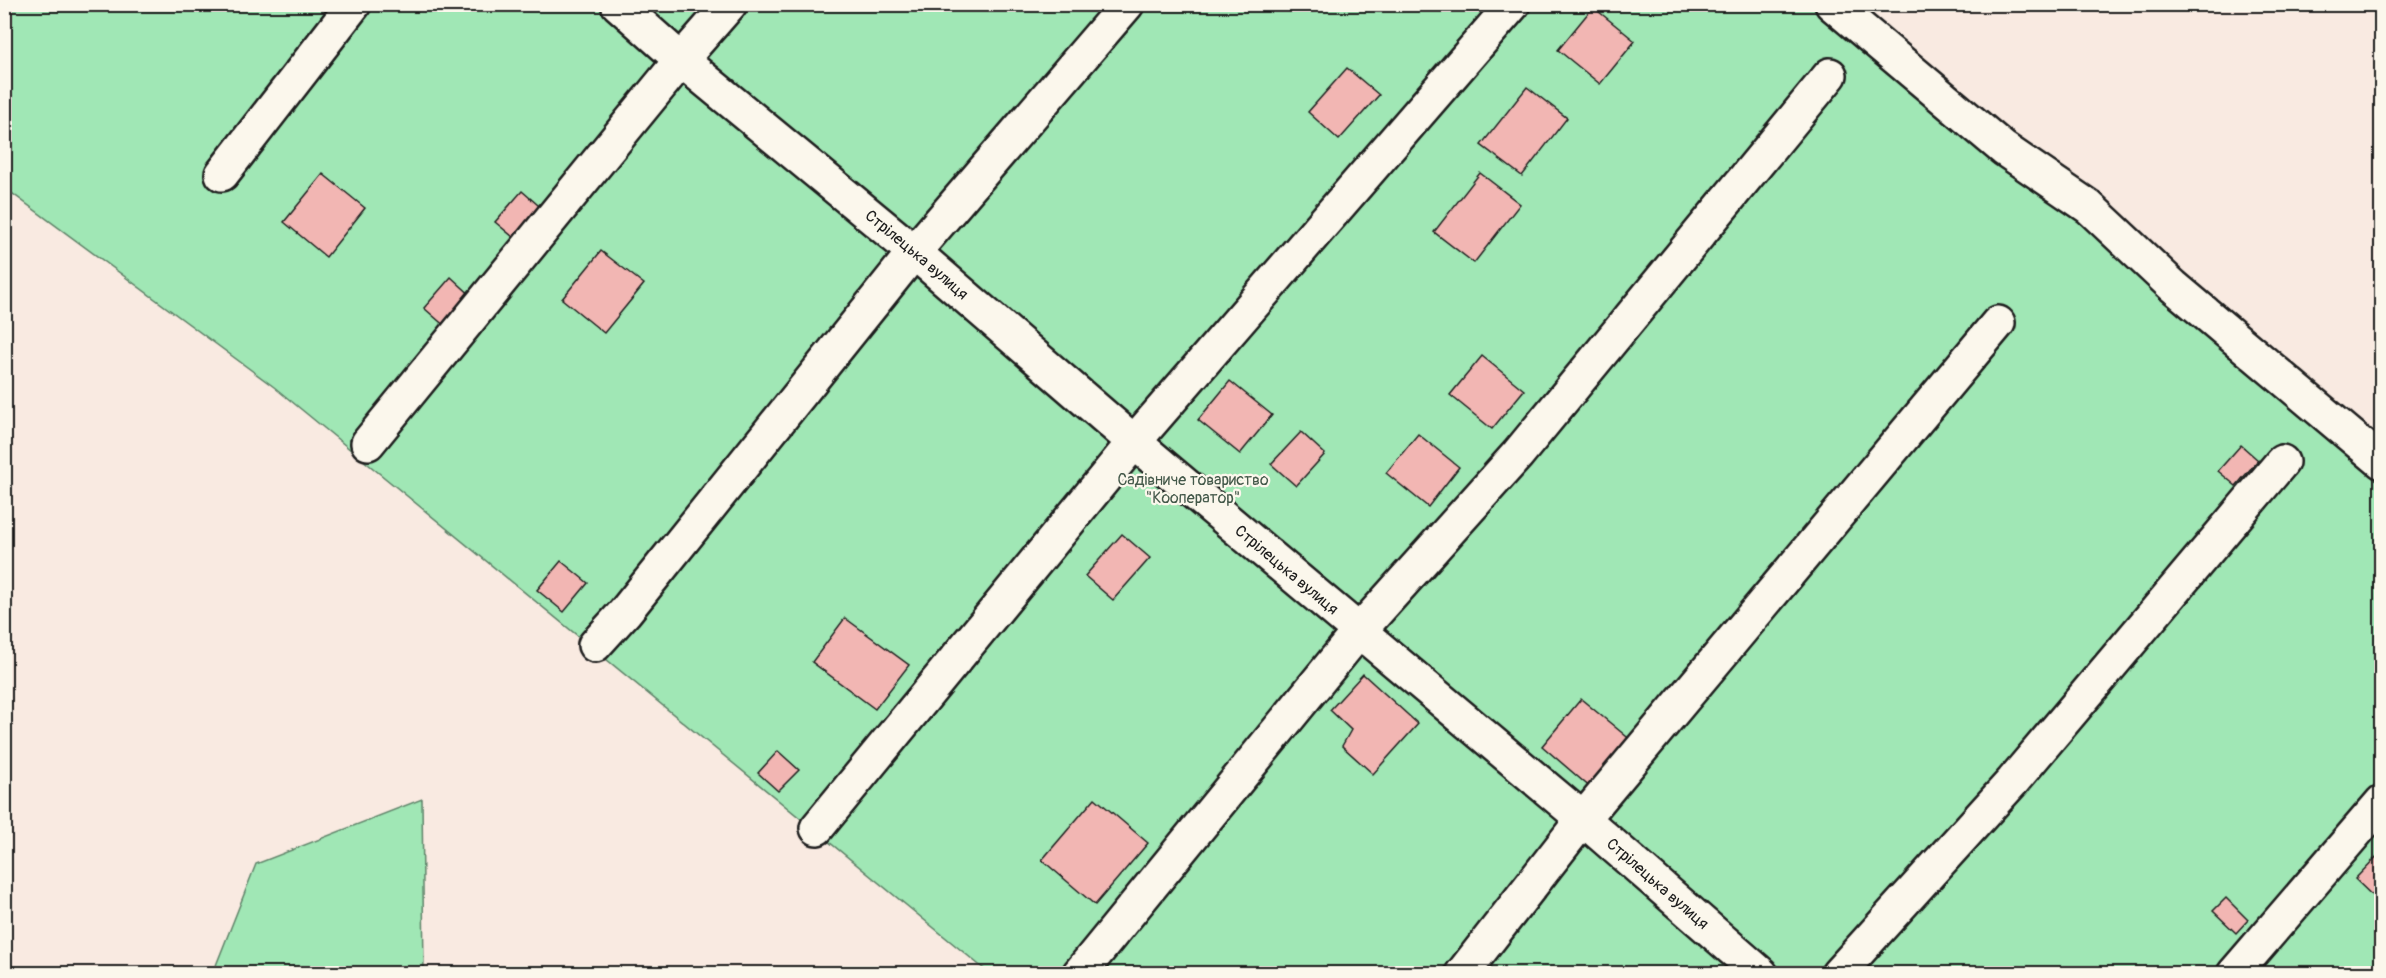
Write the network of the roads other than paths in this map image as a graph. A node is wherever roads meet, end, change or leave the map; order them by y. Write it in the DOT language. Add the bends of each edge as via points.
graph roads {
  1 [pos="354,4"];
  2 [pos="618,4"];
  3 [pos="730,4"];
  4 [pos="1127,4"];
  5 [pos="1514,4"];
  6 [pos="1832,4"];
  7 [pos="681,60"];
  8 [pos="1830,75"];
  9 [pos="222,174"];
  10 [pos="914,252"];
  11 [pos="1998,323"];
  12 [pos="1134,442"];
  13 [pos="368,443"];
  14 [pos="2282,462"];
  15 [pos="2382,462"];
  16 [pos="1360,630"];
  17 [pos="595,645"];
  18 [pos="2382,802"];
  19 [pos="1583,819"];
  20 [pos="817,828"];
  21 [pos="1078,974"];
  22 [pos="1462,974"];
  23 [pos="1761,974"];
  24 [pos="1838,974"];
  25 [pos="2234,974"];
  1 -- 9 [label="street"];
  2 -- 7 [label="street, Стрілецька вулиця"];
  3 -- 7 [label="street"];
  4 -- 10 [label="street"];
  5 -- 12 [label="street"];
  6 -- 15 [label="street" via="2004,149 2089,207 2173,286"];
  7 -- 10 [label="street, Стрілецька вулиця"];
  7 -- 13 [label="street"];
  8 -- 16 [label="street" via="1518,454"];
  10 -- 12 [label="street, Стрілецька вулиця"];
  10 -- 17 [label="street"];
  11 -- 19 [label="street"];
  12 -- 16 [label="street, Стрілецька вулиця"];
  12 -- 20 [label="street"];
  14 -- 24 [label="street" via="2013,781"];
  16 -- 19 [label="street, Стрілецька вулиця"];
  16 -- 21 [label="street"];
  18 -- 25 [label="street"];
  19 -- 22 [label="street"];
  19 -- 23 [label="street, Стрілецька вулиця"];
}
